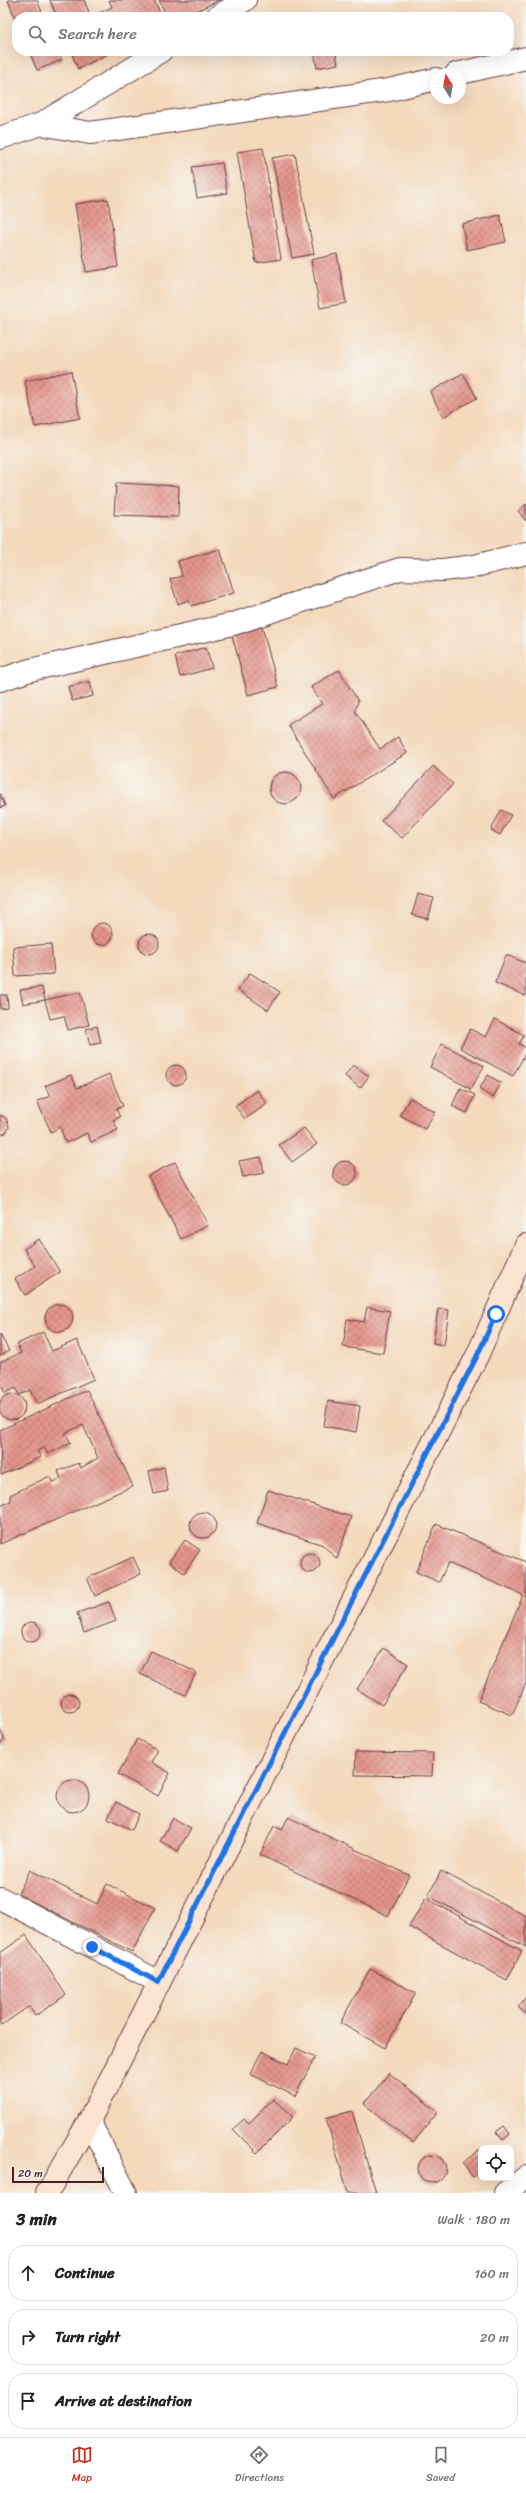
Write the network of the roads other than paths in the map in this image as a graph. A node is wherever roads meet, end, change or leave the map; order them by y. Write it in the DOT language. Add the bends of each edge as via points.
graph roads {
  1 [pos="245,0"];
  2 [pos="225,12"];
  3 [pos="153,56"];
  4 [pos="526,58"];
  5 [pos="466,72"];
  6 [pos="430,80"];
  7 [pos="41,124"];
  8 [pos="0,138"];
  9 [pos="526,553"];
  10 [pos="0,680"];
  11 [pos="526,1245"];
  12 [pos="0,1898"];
  13 [pos="158,1982"];
  14 [pos="89,2121"];
  15 [pos="526,2177"];
  16 [pos="47,2193"];
  17 [pos="126,2193"];
  18 [pos="505,2193"];
  1 -- 2 [label="street"];
  3 -- 7 [label="street"];
  4 -- 5 [label="street"];
  6 -- 7 [label="street" via="389,90 90,133"];
  7 -- 8 [label="street"];
  9 -- 10 [label="street" via="475,566 443,570 400,569 233,624 30,670"];
  11 -- 13 [label="street" via="478,1354"];
  12 -- 13 [label="street"];
  13 -- 14 [label="street"];
  14 -- 16 [label="street"];
  14 -- 17 [label="street"];
  15 -- 18 [label="street"];
}
